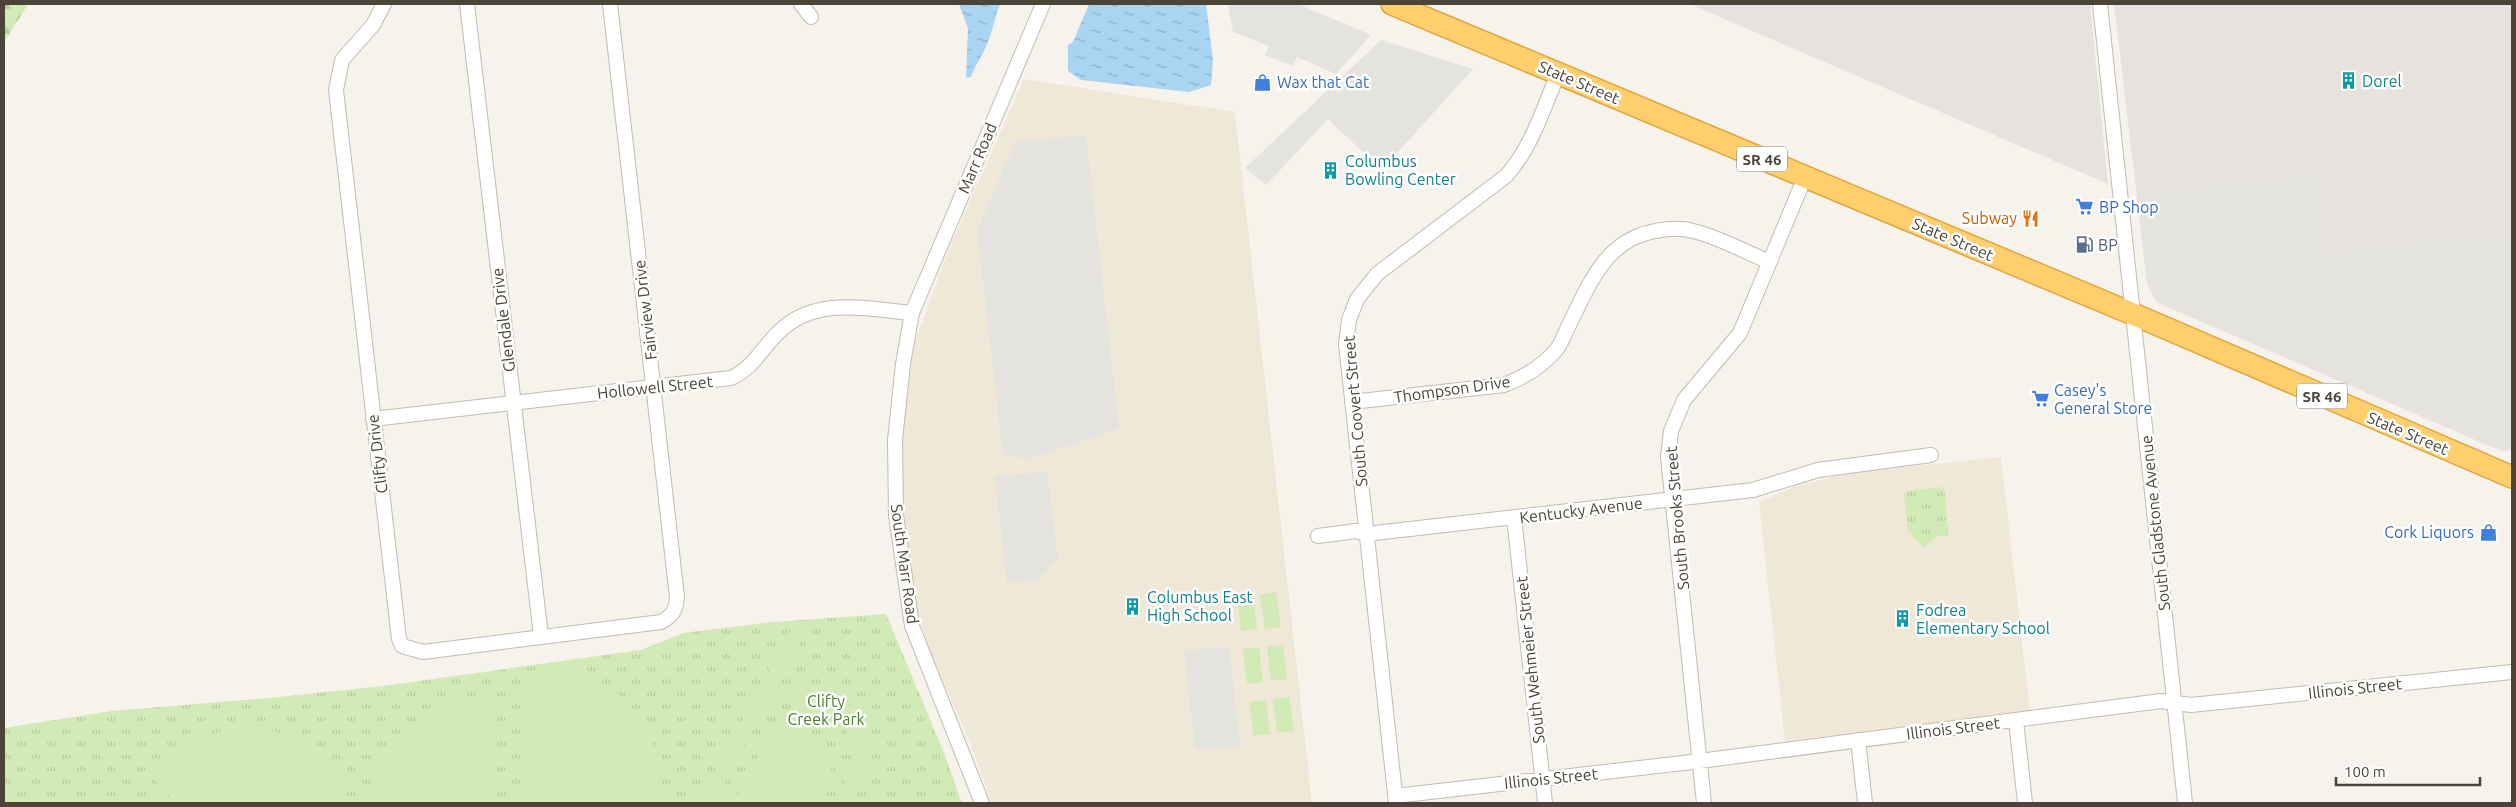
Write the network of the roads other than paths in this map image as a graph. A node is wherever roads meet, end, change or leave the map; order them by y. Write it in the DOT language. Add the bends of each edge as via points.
graph roads {
  1 [pos="384,4"];
  2 [pos="467,4"];
  3 [pos="610,4"];
  4 [pos="801,4"];
  5 [pos="1043,4"];
  6 [pos="1392,4"];
  7 [pos="2100,4"];
  8 [pos="811,17"];
  9 [pos="1558,74"];
  10 [pos="1805,177"];
  11 [pos="1770,262"];
  12 [pos="912,313"];
  13 [pos="2133,314"];
  14 [pos="654,387"];
  15 [pos="1352,402"];
  16 [pos="513,403"];
  17 [pos="373,419"];
  18 [pos="1931,454"];
  19 [pos="2512,478"];
  20 [pos="1673,499"];
  21 [pos="1514,517"];
  22 [pos="1366,534"];
  23 [pos="1318,536"];
  24 [pos="672,616"];
  25 [pos="541,636"];
  26 [pos="2512,672"];
  27 [pos="2174,703"];
  28 [pos="2016,720"];
  29 [pos="1858,740"];
  30 [pos="1700,761"];
  31 [pos="1542,778"];
  32 [pos="1395,799"];
  33 [pos="982,803"];
  34 [pos="1545,803"];
  35 [pos="1704,803"];
  36 [pos="1865,803"];
  37 [pos="2025,803"];
  38 [pos="2185,803"];
  1 -- 17 [label="street, Clifty Drive" via="374,25 342,60 336,90"];
  2 -- 16 [label="street, Glendale Drive"];
  3 -- 14 [label="street, Fairview Drive"];
  4 -- 8 [label="street"];
  5 -- 12 [label="street, Marr Road"];
  6 -- 9 [label="highway, State Street / SR 46"];
  7 -- 13 [label="street, South Gladstone Avenue"];
  9 -- 10 [label="highway, State Street / SR 46"];
  9 -- 15 [label="street, South Coovert Street" via="1528,146 1511,170 1377,274 1357,299 1349,320 1346,344"];
  10 -- 11 [label="street, South Brooks Street"];
  10 -- 13 [label="highway, State Street / SR 46"];
  11 -- 15 [label="street, Thompson Drive" via="1692,230 1666,229 1642,234 1605,258 1558,348 1541,366 1522,378 1504,385"];
  11 -- 20 [label="street, South Brooks Street" via="1740,333 1684,400 1671,431 1668,457"];
  12 -- 14 [label="street, Hollowell Street" via="838,306 817,310 796,318 780,331 756,362 743,372 720,380"];
  12 -- 33 [label="street, South Marr Road" via="895,440 897,524 912,626"];
  13 -- 19 [label="highway, State Street / SR 46"];
  13 -- 27 [label="street, South Gladstone Avenue"];
  14 -- 16 [label="street, Hollowell Street"];
  14 -- 24 [label="street, Fairview Drive" via="677,597"];
  15 -- 22 [label="street, South Coovert Street"];
  16 -- 17 [label="street, Hollowell Street"];
  16 -- 25 [label="street, Glendale Drive"];
  17 -- 25 [label="street, Clifty Drive" via="402,646 423,652"];
  18 -- 20 [label="street, Kentucky Avenue" via="1818,470 1753,490"];
  20 -- 21 [label="street, Kentucky Avenue"];
  20 -- 30 [label="street, South Brooks Street"];
  21 -- 22 [label="street, Kentucky Avenue"];
  21 -- 31 [label="street, South Wehmeier Street"];
  22 -- 23 [label="street, Kentucky Avenue" via="1356,531"];
  22 -- 32 [label="street, South Coovert Street"];
  24 -- 25 [label="street, Clifty Drive" via="661,622"];
  26 -- 27 [label="street, Illinois Street" via="2191,705"];
  27 -- 28 [label="street, Illinois Street" via="2161,701"];
  27 -- 38 [label="street, South Gladstone Avenue"];
  28 -- 29 [label="street, Illinois Street"];
  28 -- 37 [label="street"];
  29 -- 30 [label="street, Illinois Street"];
  29 -- 36 [label="street"];
  30 -- 31 [label="street, Illinois Street"];
  30 -- 35 [label="street, South Brooks Street"];
  31 -- 32 [label="street, Illinois Street"];
  31 -- 34 [label="street, South Wehmeier Street"];
}
